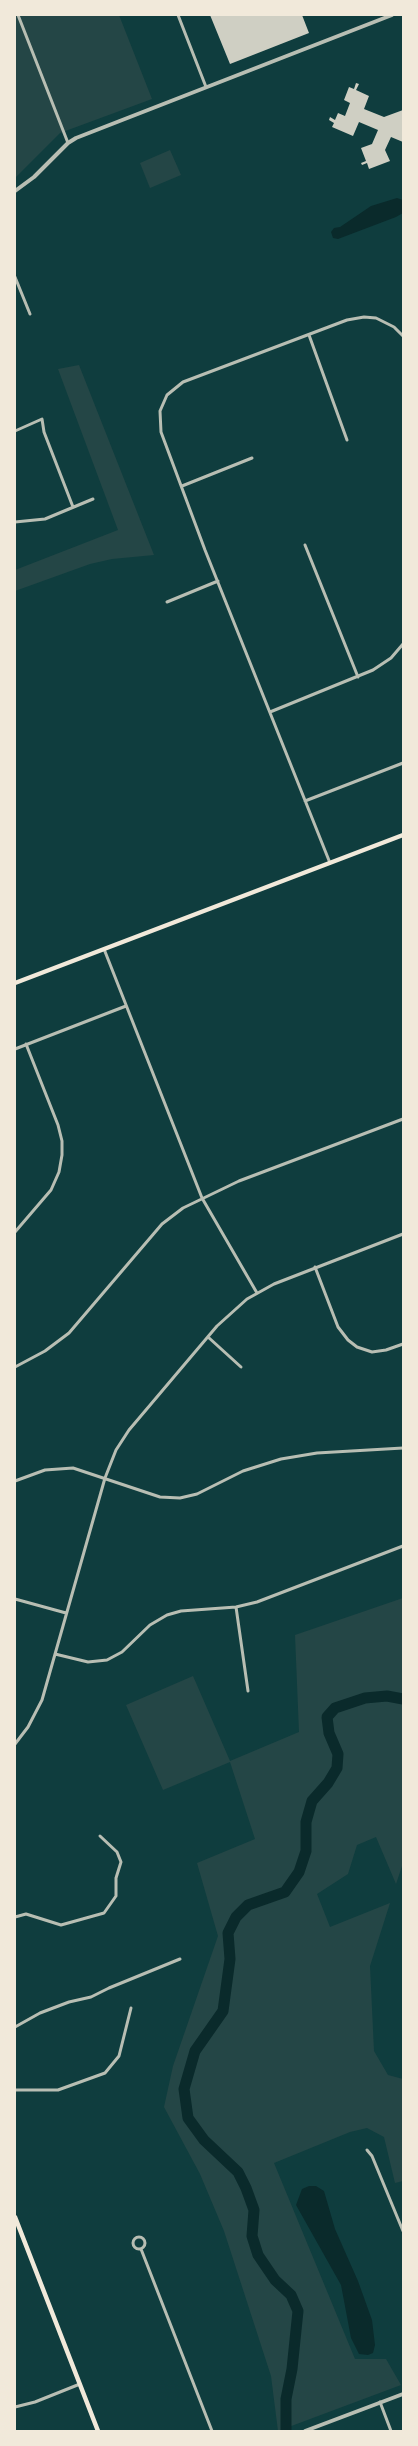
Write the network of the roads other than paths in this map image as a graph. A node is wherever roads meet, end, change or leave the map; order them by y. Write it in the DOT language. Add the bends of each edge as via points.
graph roads {
  1 [pos="18,15"];
  2 [pos="178,15"];
  3 [pos="392,15"];
  4 [pos="206,87"];
  5 [pos="68,143"];
  6 [pos="15,191"];
  7 [pos="15,277"];
  8 [pos="30,314"];
  9 [pos="309,335"];
  10 [pos="402,335"];
  11 [pos="15,430"];
  12 [pos="347,440"];
  13 [pos="252,458"];
  14 [pos="182,486"];
  15 [pos="93,499"];
  16 [pos="73,507"];
  17 [pos="15,522"];
  18 [pos="305,545"];
  19 [pos="218,581"];
  20 [pos="167,602"];
  21 [pos="403,644"];
  22 [pos="358,677"];
  23 [pos="270,712"];
  24 [pos="403,763"];
  25 [pos="306,801"];
  26 [pos="403,835"];
  27 [pos="330,863"];
  28 [pos="104,949"];
  29 [pos="15,983"];
  30 [pos="126,1006"];
  31 [pos="26,1044"];
  32 [pos="15,1049"];
  33 [pos="403,1119"];
  34 [pos="202,1198"];
  35 [pos="15,1232"];
  36 [pos="403,1234"];
  37 [pos="316,1267"];
  38 [pos="257,1293"];
  39 [pos="208,1337"];
  40 [pos="403,1344"];
  41 [pos="15,1367"];
  42 [pos="241,1367"];
  43 [pos="403,1448"];
  44 [pos="105,1478"];
  45 [pos="15,1480"];
  46 [pos="403,1546"];
  47 [pos="15,1599"];
  48 [pos="236,1607"];
  49 [pos="66,1613"];
  50 [pos="55,1654"];
  51 [pos="248,1691"];
  52 [pos="15,1744"];
  53 [pos="100,1836"];
  54 [pos="15,1916"];
  55 [pos="180,1959"];
  56 [pos="131,2008"];
  57 [pos="15,2027"];
  58 [pos="15,2090"];
  59 [pos="366,2150"];
  60 [pos="15,2217"];
  61 [pos="403,2231"];
  62 [pos="141,2249"];
  63 [pos="80,2384"];
  64 [pos="403,2394"];
  65 [pos="380,2402"];
  66 [pos="15,2407"];
  67 [pos="98,2431"];
  68 [pos="212,2431"];
  69 [pos="305,2431"];
  70 [pos="391,2431"];
  1 -- 5 [label="street"];
  2 -- 4 [label="street"];
  3 -- 4 [label="street"];
  4 -- 5 [label="street" via="88,132"];
  5 -- 6 [label="street"];
  7 -- 8 [label="street"];
  9 -- 10 [label="street" via="364,317 384,321"];
  9 -- 12 [label="street"];
  9 -- 14 [label="street" via="183,382 171,391 163,403 159,420"];
  11 -- 16 [label="street" via="42,420"];
  13 -- 14 [label="street"];
  14 -- 19 [label="street"];
  15 -- 16 [label="street"];
  16 -- 17 [label="street" via="45,518"];
  18 -- 22 [label="street"];
  19 -- 20 [label="street"];
  19 -- 23 [label="street"];
  21 -- 22 [label="street" via="384,663"];
  22 -- 23 [label="street"];
  23 -- 25 [label="street"];
  24 -- 25 [label="street"];
  25 -- 27 [label="street"];
  26 -- 27 [label="main road"];
  27 -- 28 [label="main road"];
  28 -- 29 [label="main road"];
  28 -- 30 [label="street"];
  30 -- 31 [label="street"];
  30 -- 34 [label="street"];
  31 -- 32 [label="street"];
  31 -- 35 [label="street" via="58,1125 62,1156 51,1190"];
  33 -- 34 [label="street"];
  34 -- 38 [label="street"];
  34 -- 41 [label="street" via="162,1224 68,1333 45,1351"];
  36 -- 37 [label="street"];
  37 -- 38 [label="street"];
  37 -- 40 [label="street" via="338,1327 348,1340 372,1352"];
  38 -- 39 [label="street" via="232,1312"];
  39 -- 42 [label="street"];
  39 -- 44 [label="street" via="129,1430 116,1450"];
  43 -- 44 [label="street" via="317,1453 280,1459 180,1498 160,1497"];
  44 -- 45 [label="street" via="62,1468 40,1471"];
  44 -- 49 [label="street"];
  46 -- 48 [label="street"];
  47 -- 49 [label="street"];
  48 -- 50 [label="street" via="181,1611 164,1616 146,1628 122,1652 107,1660 88,1662"];
  48 -- 51 [label="street"];
  49 -- 50 [label="street"];
  50 -- 52 [label="street" via="37,1710"];
  53 -- 54 [label="street" via="118,1852 121,1862 116,1878 116,1896 104,1913 61,1925 28,1915"];
  55 -- 57 [label="street" via="91,1997 40,2013"];
  56 -- 58 [label="street" via="119,2056 105,2073 64,2089"];
  59 -- 61 [label="street" via="372,2156"];
  60 -- 63 [label="main road"];
  62 -- 68 [label="street"];
  63 -- 66 [label="street"];
  63 -- 67 [label="main road"];
  64 -- 65 [label="street"];
  65 -- 69 [label="street"];
  65 -- 70 [label="street"];
}
